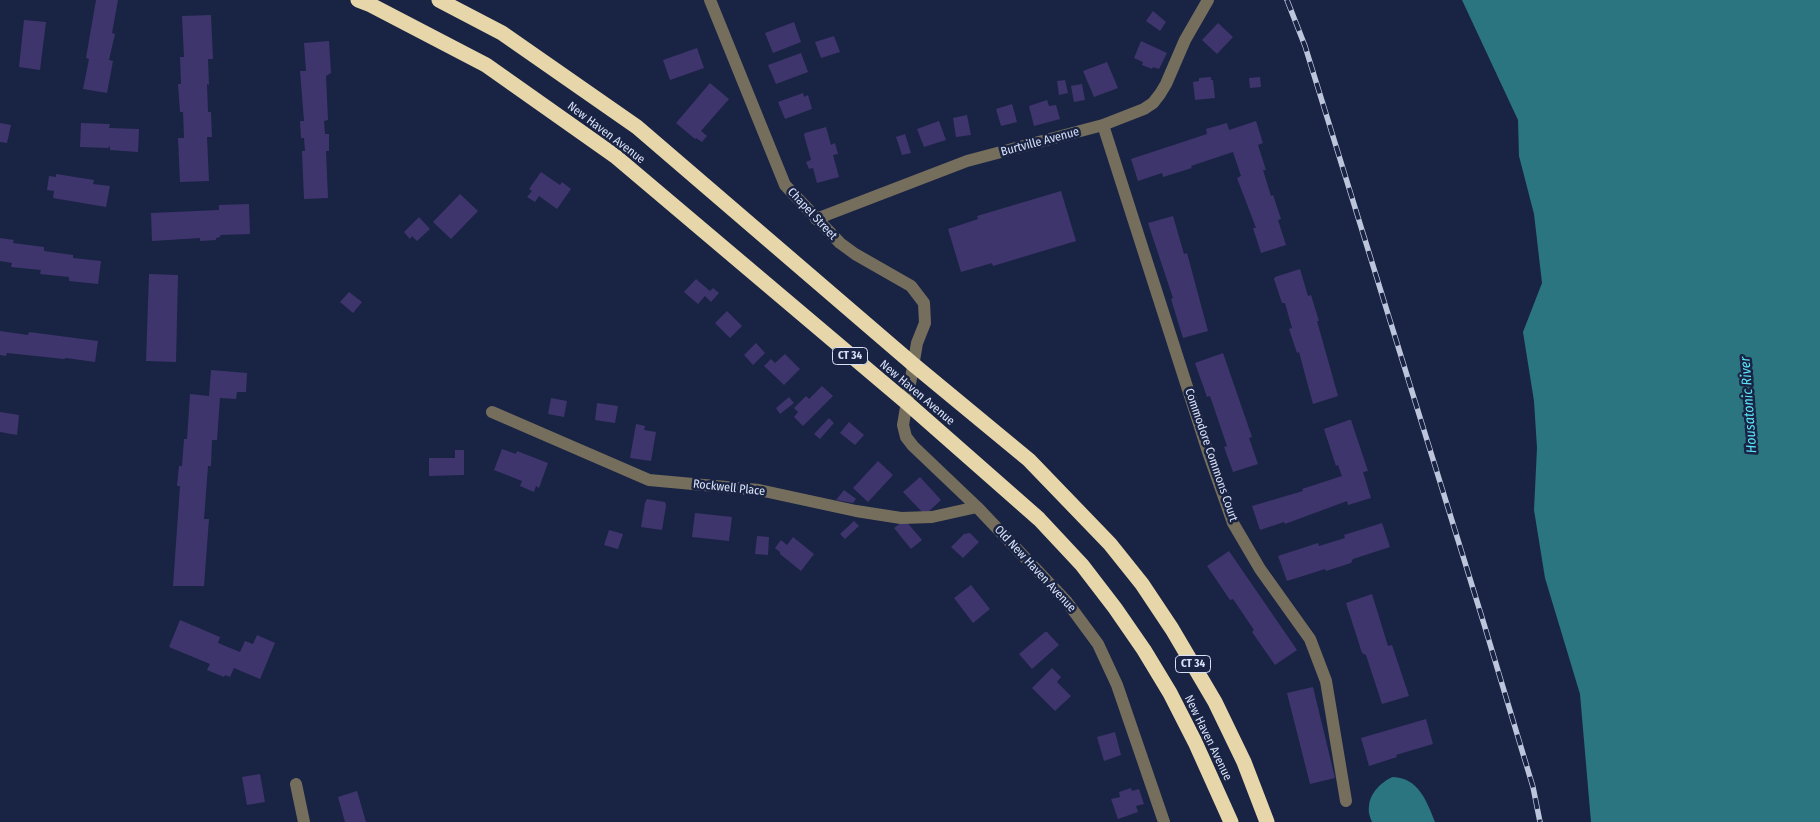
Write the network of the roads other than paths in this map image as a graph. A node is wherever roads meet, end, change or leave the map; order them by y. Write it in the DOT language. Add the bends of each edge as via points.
graph roads {
  1 [pos="358,0"];
  2 [pos="439,0"];
  3 [pos="710,0"];
  4 [pos="1208,0"];
  5 [pos="1103,125"];
  6 [pos="816,219"];
  7 [pos="914,365"];
  8 [pos="906,402"];
  9 [pos="492,412"];
  10 [pos="977,507"];
  11 [pos="296,784"];
  12 [pos="1346,801"];
  13 [pos="304,822"];
  14 [pos="1164,822"];
  15 [pos="1231,822"];
  16 [pos="1267,822"];
  1 -- 8 [label="highway, New Haven Avenue / CT 34" via="486,65 615,156"];
  2 -- 7 [label="highway, New Haven Avenue / CT 34" via="502,33 637,128"];
  3 -- 6 [label="street, Chapel Street" via="784,185"];
  4 -- 5 [label="street, Burtville Avenue" via="1185,40 1166,84 1153,103"];
  5 -- 6 [label="street, Burtville Avenue" via="967,161"];
  5 -- 12 [label="street, Commodore Commons Court" via="1233,523 1260,569 1310,639 1326,681"];
  6 -- 7 [label="street, Chapel Street" via="840,243 900,278 918,294 926,314"];
  7 -- 8 [label="street, Old New Haven Avenue"];
  7 -- 16 [label="highway, New Haven Avenue / CT 34" via="1029,460 1110,544 1142,584 1215,702 1244,762"];
  8 -- 10 [label="street, Old New Haven Avenue" via="903,425 906,437"];
  8 -- 15 [label="highway, New Haven Avenue / CT 34" via="1039,519 1082,565 1144,650 1170,693 1196,742"];
  9 -- 10 [label="street, Rockwell Place" via="648,480 759,490 901,518 932,517"];
  10 -- 14 [label="street, Old New Haven Avenue" via="1067,602 1098,644 1117,685"];
  11 -- 13 [label="street"];
}
